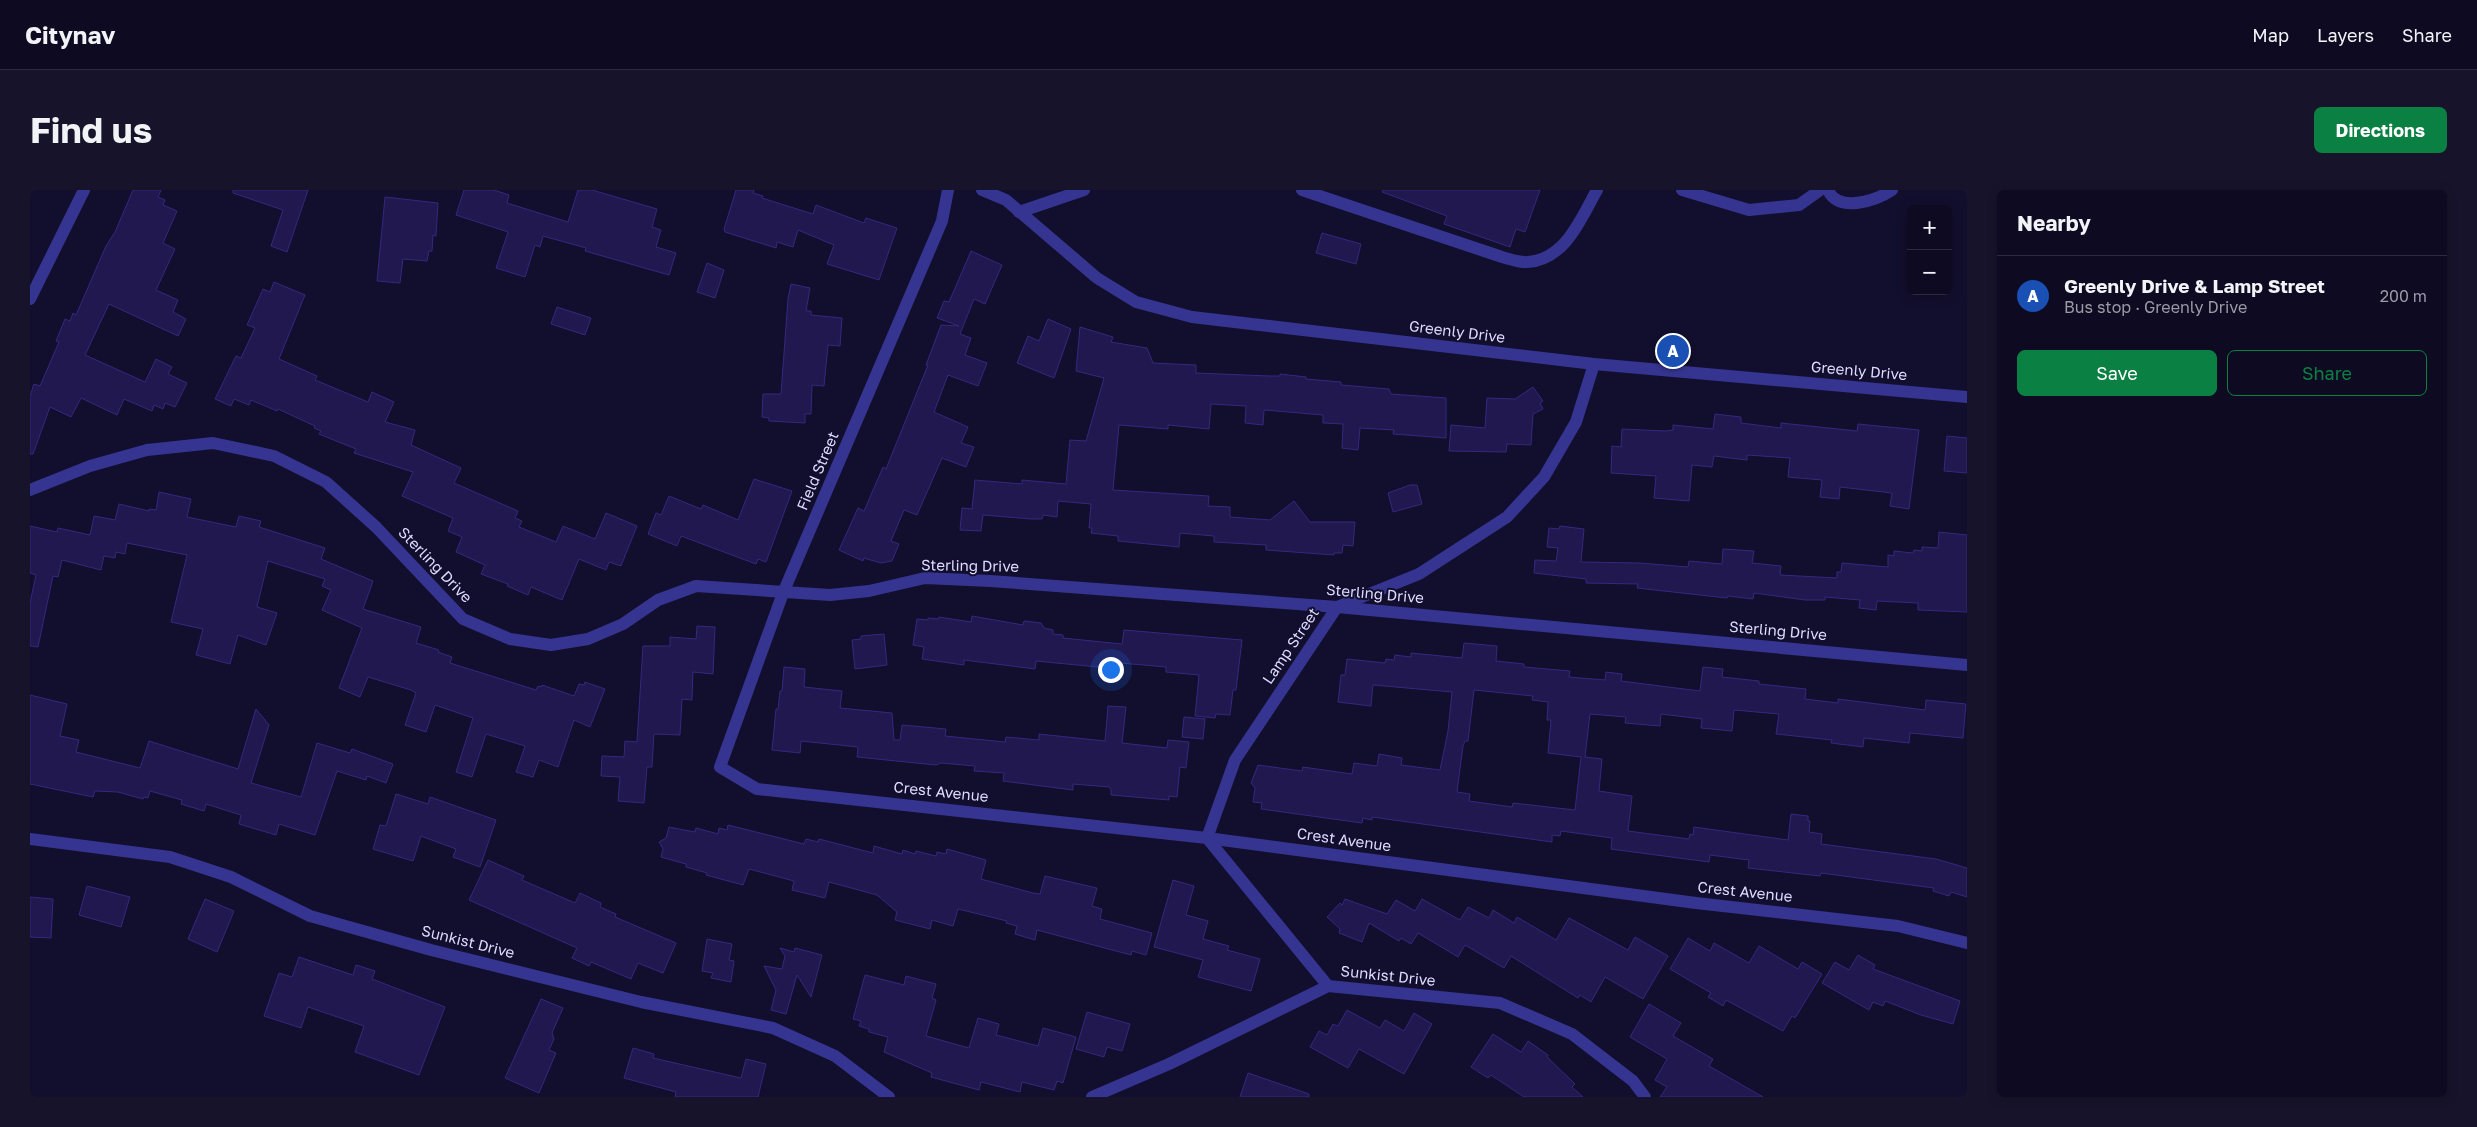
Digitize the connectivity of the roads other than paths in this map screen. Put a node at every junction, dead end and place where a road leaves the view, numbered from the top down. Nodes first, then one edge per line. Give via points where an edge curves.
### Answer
1 (84, 190) edge
2 (948, 190) edge
3 (982, 190) edge
4 (1084, 190) edge
5 (1302, 190) edge
6 (1597, 190) edge
7 (1682, 190) edge
8 (1820, 190) edge
9 (1828, 190) edge
10 (1892, 190) edge
11 (1019, 212) junction
12 (30, 299) edge
13 (1594, 364) junction
14 (1967, 397) edge
15 (30, 490) edge
16 (783, 593) junction
17 (1336, 607) junction
18 (1967, 665) edge
19 (720, 767) joint
20 (1207, 838) junction
21 (30, 839) edge
22 (1967, 943) edge
23 (1328, 986) junction
24 (889, 1097) edge
25 (1092, 1097) edge
26 (1645, 1097) edge

1 - 12 street
2 - 16 street, Field Street via 942,221
3 - 11 street, Greenly Drive via 1006,200
4 - 11 street
5 - 6 street via 1502,257 1526,262 1543,260 1566,243
7 - 8 street via 1749,210 1800,204
9 - 10 street via 1840,202 1866,202
11 - 13 street, Greenly Drive via 1097,278 1145,305 1192,317
13 - 14 street, Greenly Drive
13 - 17 street, Lamp Street via 1576,422 1544,477 1507,517 1419,574
15 - 16 street, Sterling Drive via 90,466 147,450 213,443 274,456 326,482 376,527 463,619 510,639 551,645 588,639 623,624 658,600 696,586
16 - 17 street, Sterling Drive via 869,591 925,578
16 - 19 street, Field Street
17 - 18 street, Sterling Drive
17 - 20 street, Lamp Street via 1235,760
19 - 20 street, Crest Avenue via 757,789
20 - 22 street, Crest Avenue via 1696,903 1898,926
20 - 23 street
21 - 24 street, Sunkist Drive via 170,857 231,877 310,916 641,1002 773,1028 835,1056
23 - 25 street, Sunkist Drive via 1169,1064
23 - 26 street, Sunkist Drive via 1500,1003 1572,1034 1633,1082

